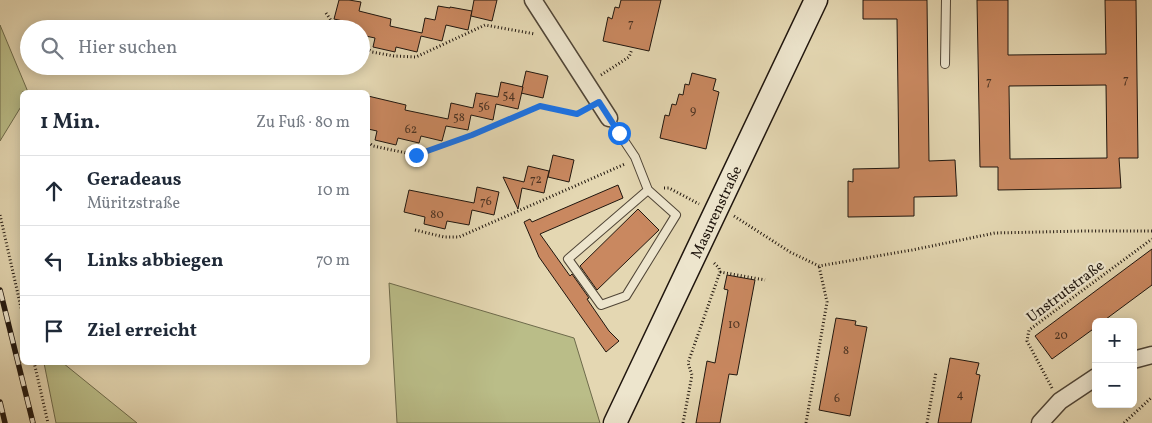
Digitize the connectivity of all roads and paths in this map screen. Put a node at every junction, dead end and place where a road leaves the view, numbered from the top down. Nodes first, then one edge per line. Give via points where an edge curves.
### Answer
1 (533, 0) edge
2 (816, 0) edge
3 (946, 0) edge
4 (326, 13) dead end
5 (331, 20) edge
6 (550, 28) junction
7 (632, 49) dead end
8 (370, 51) edge
9 (945, 64) dead end
10 (587, 83) junction
11 (599, 102) junction
12 (609, 118) joint
13 (370, 144) edge
14 (626, 159) dead end
15 (648, 190) junction
16 (717, 209) junction
17 (0, 215) edge
18 (415, 230) dead end
19 (1152, 231) edge
20 (1152, 239) edge
21 (709, 258) dead end
22 (819, 266) junction
23 (720, 272) junction
24 (765, 280) dead end
25 (20, 303) edge
26 (1152, 355) edge
27 (1137, 359) edge
28 (35, 365) edge
29 (936, 372) dead end
30 (1092, 380) edge
31 (1152, 397) edge
32 (1060, 401) junction
33 (48, 423) edge
34 (615, 423) edge
35 (683, 423) edge
36 (806, 423) edge
37 (927, 423) edge
38 (1040, 423) edge
39 (1124, 423) edge

1 - 6 street
2 - 16 main road, Masurenstraße
3 - 9 lane
4 - 5 path
6 - 8 path via 539,35 485,25 416,57
6 - 10 street
7 - 10 path via 630,57
10 - 11 street
11 - 12 street
11 - 13 path via 577,114 540,106 416,155
12 - 15 lane via 635,157
14 - 18 path via 625,164 459,237
15 - 15 lane via 676,216 626,296 601,306 568,259
15 - 16 path via 669,188
16 - 22 path
16 - 34 main road, Masurenstraße
17 - 25 path
19 - 22 path via 995,233
20 - 32 path, Unstrutstraße via 1030,330 1027,341
21 - 23 path
22 - 36 path via 828,302
23 - 24 path
23 - 35 path via 688,363 692,375
26 - 27 street
28 - 33 path
29 - 37 path
30 - 32 street
31 - 39 path
32 - 38 street

